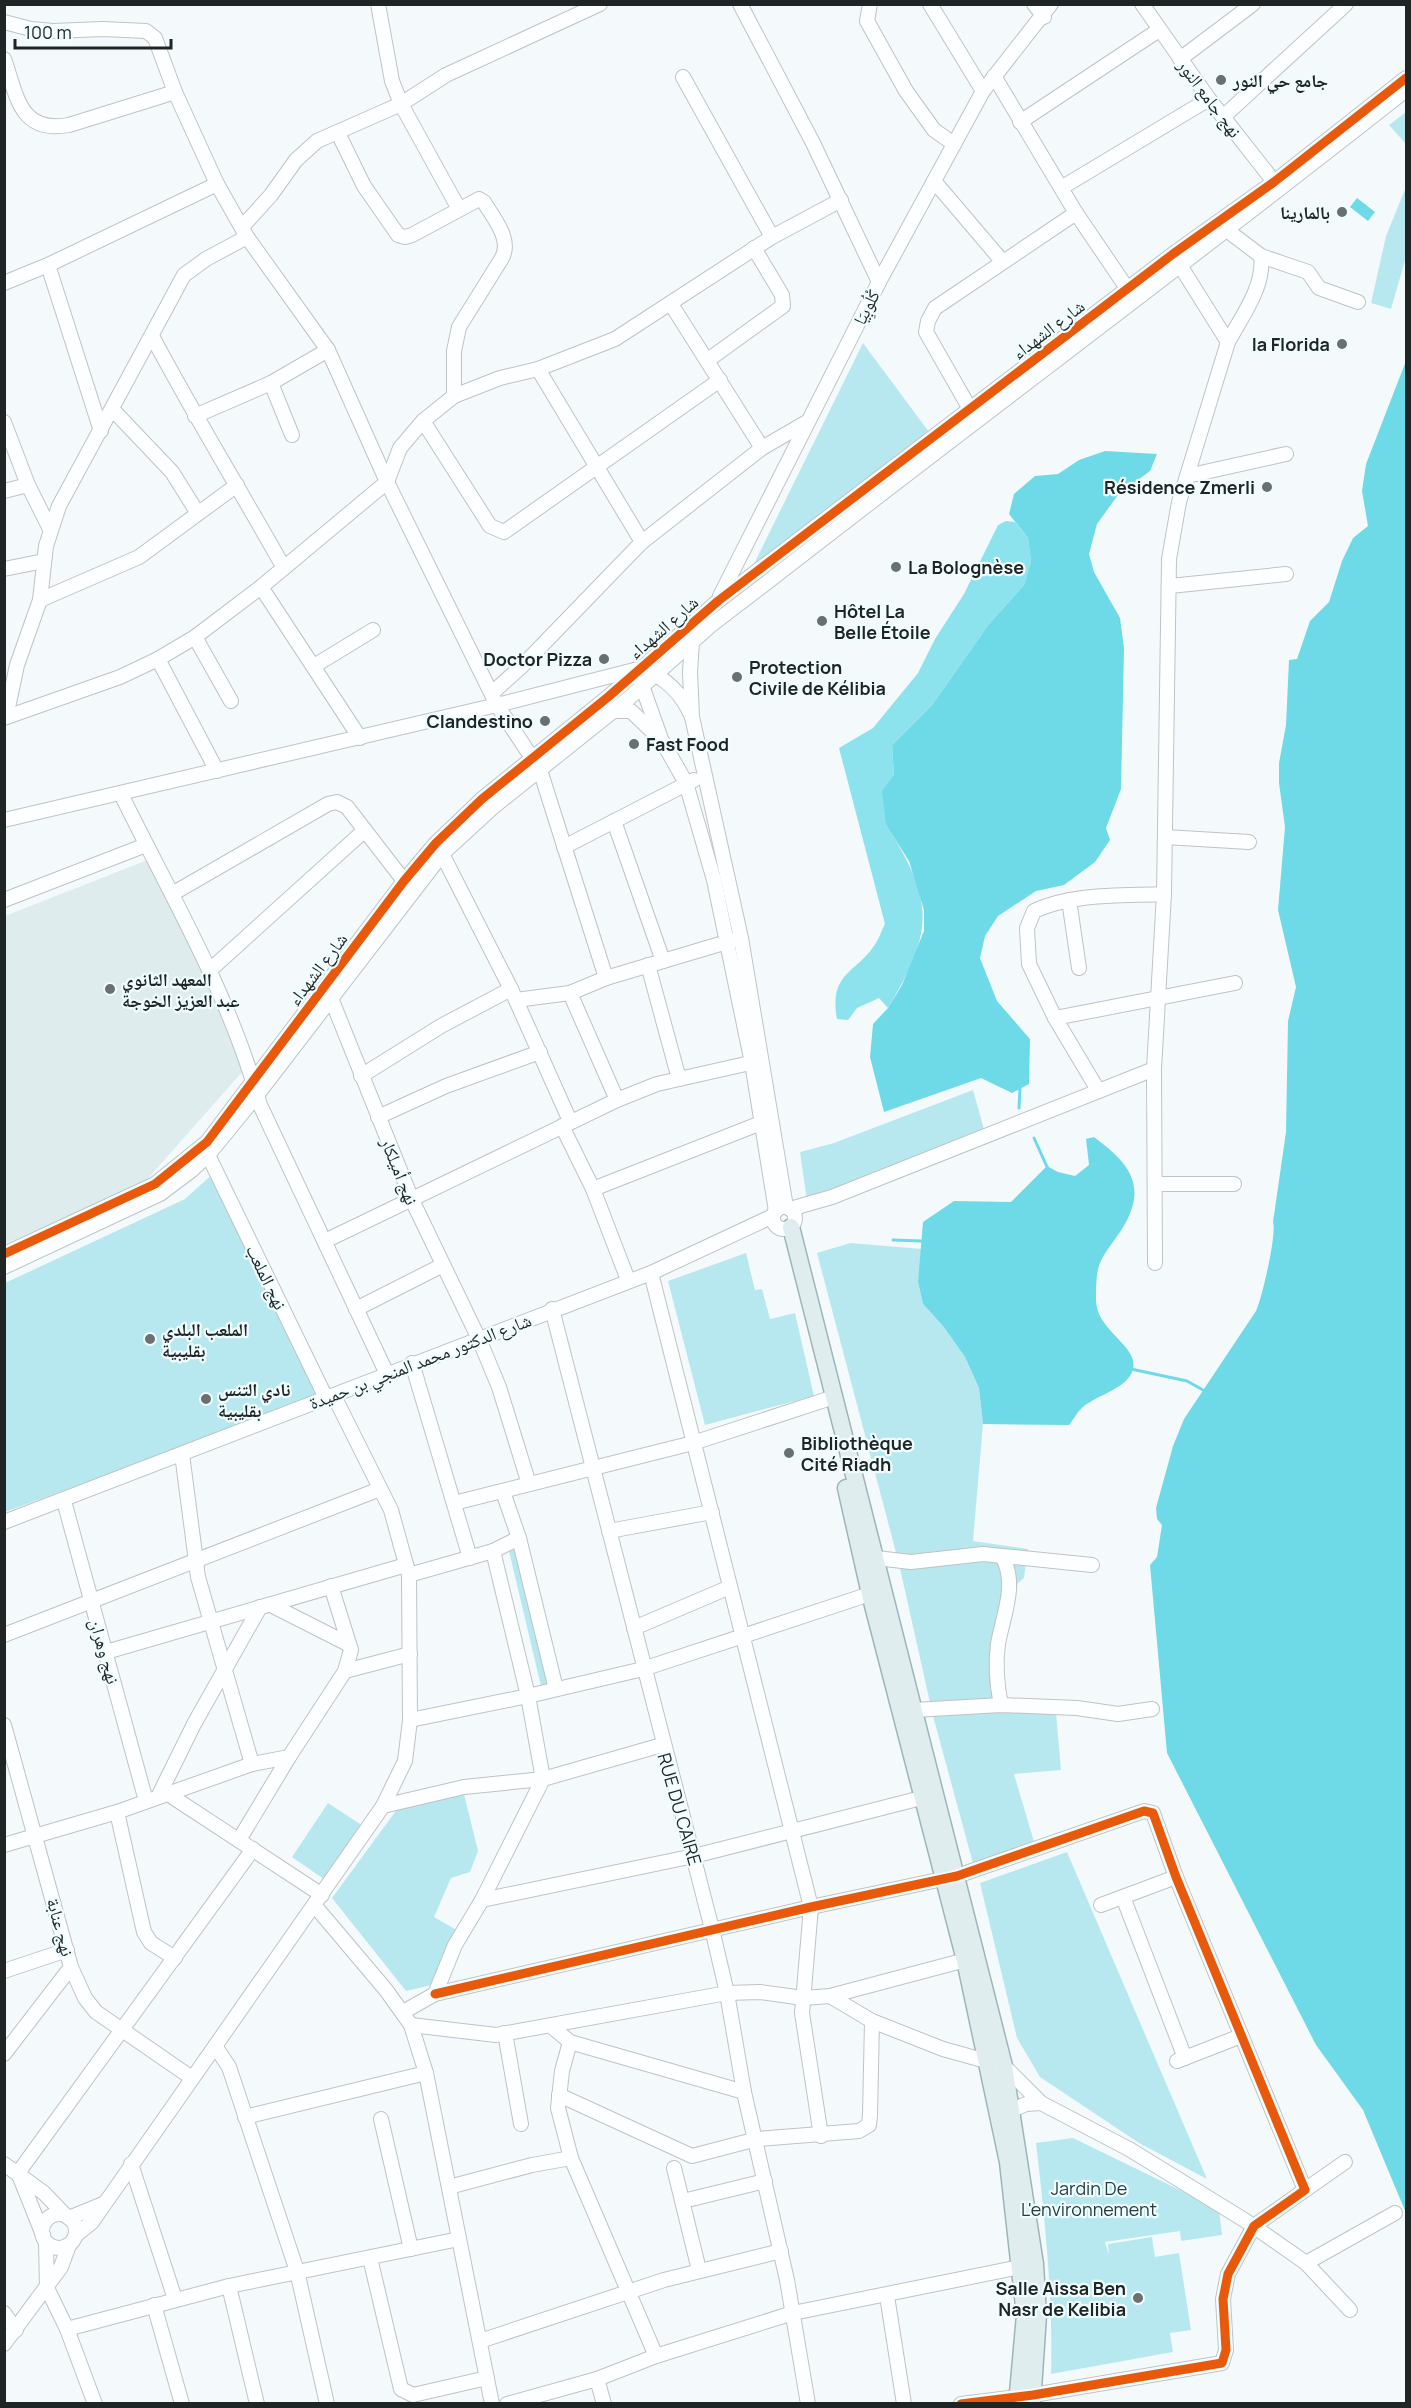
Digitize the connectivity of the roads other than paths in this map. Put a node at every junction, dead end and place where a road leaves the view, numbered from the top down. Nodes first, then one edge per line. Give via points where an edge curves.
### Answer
1 (378, 4) edge
2 (600, 4) edge
3 (870, 4) edge
4 (930, 4) edge
5 (1034, 4) edge
6 (1142, 4) edge
7 (1252, 4) edge
8 (1346, 4) edge
9 (743, 6) edge
10 (1047, 10) edge
11 (4, 22) edge
12 (1159, 30) junction
13 (4, 59) edge
14 (1180, 59) junction
15 (994, 76) junction
16 (683, 77) dead end
17 (1407, 78) edge
18 (1407, 90) edge
19 (983, 91) junction
20 (175, 92) junction
21 (1209, 99) junction
22 (401, 104) junction
23 (1223, 117) junction
24 (1020, 122) junction
25 (338, 133) junction
26 (954, 144) junction
27 (934, 181) junction
28 (217, 184) junction
29 (1277, 186) junction
30 (1061, 188) junction
31 (841, 200) junction
32 (459, 209) junction
33 (1076, 213) junction
34 (1228, 231) junction
35 (244, 232) junction
36 (772, 237) junction
37 (754, 248) junction
38 (1261, 256) junction
39 (1176, 260) junction
40 (1002, 261) junction
41 (48, 265) junction
42 (4, 282) edge
43 (879, 282) junction
44 (1131, 294) junction
45 (1358, 302) dead end
46 (671, 304) junction
47 (152, 336) junction
48 (1228, 342) junction
49 (327, 350) junction
50 (708, 360) junction
51 (538, 369) junction
52 (720, 380) junction
53 (271, 383) junction
54 (454, 396) junction
55 (970, 409) junction
56 (113, 410) junction
57 (195, 416) junction
58 (423, 421) junction
59 (4, 422) edge
60 (807, 422) junction
61 (101, 431) junction
62 (292, 435) dead end
63 (762, 448) junction
64 (1286, 454) dead end
65 (597, 466) junction
66 (1187, 476) junction
67 (387, 482) junction
68 (28, 485) junction
69 (237, 485) junction
70 (4, 491) edge
71 (198, 512) junction
72 (50, 529) junction
73 (642, 542) junction
74 (44, 561) junction
75 (284, 567) junction
76 (4, 569) edge
77 (1286, 574) dead end
78 (1170, 586) junction
79 (261, 587) junction
80 (40, 600) junction
81 (718, 601) junction
82 (710, 626) junction
83 (373, 630) dead end
84 (195, 637) junction
85 (692, 642) junction
86 (158, 659) junction
87 (314, 666) junction
88 (639, 670) junction
89 (657, 674) junction
90 (642, 687) junction
91 (494, 699) junction
92 (231, 701) dead end
93 (614, 711) junction
94 (5, 717) edge
95 (692, 717) junction
96 (360, 738) junction
97 (661, 739) junction
98 (536, 764) junction
99 (217, 771) junction
100 (704, 777) junction
101 (686, 783) junction
102 (121, 794) junction
103 (4, 820) edge
104 (614, 821) junction
105 (365, 830) junction
106 (1165, 837) junction
107 (1249, 842) dead end
108 (146, 845) junction
109 (564, 847) junction
110 (439, 848) junction
111 (408, 886) junction
112 (172, 894) junction
113 (1164, 894) junction
114 (4, 900) edge
115 (1069, 900) junction
116 (735, 939) junction
117 (663, 961) junction
118 (648, 965) junction
119 (1079, 968) dead end
120 (210, 970) junction
121 (606, 978) junction
122 (1235, 983) dead end
123 (570, 993) junction
124 (513, 994) junction
125 (1159, 997) junction
126 (331, 998) junction
127 (1055, 1018) junction
128 (540, 1052) junction
129 (757, 1062) junction
130 (1154, 1069) junction
131 (360, 1076) junction
132 (679, 1078) junction
133 (254, 1080) junction
134 (1098, 1090) junction
135 (257, 1095) junction
136 (617, 1100) junction
137 (378, 1117) junction
138 (761, 1123) junction
139 (566, 1124) junction
140 (208, 1155) junction
141 (170, 1181) junction
142 (1155, 1184) junction
143 (1234, 1184) dead end
144 (593, 1189) junction
145 (412, 1200) junction
146 (784, 1218) junction
147 (325, 1241) junction
148 (4, 1254) edge
149 (1155, 1263) dead end
150 (443, 1265) junction
151 (4, 1267) edge
152 (651, 1273) junction
153 (628, 1280) junction
154 (356, 1309) junction
155 (552, 1309) junction
156 (479, 1339) junction
157 (412, 1364) junction
158 (387, 1374) junction
159 (330, 1397) junction
160 (829, 1398) junction
161 (693, 1443) junction
162 (182, 1454) junction
163 (594, 1468) junction
164 (529, 1484) junction
165 (380, 1489) junction
166 (503, 1492) junction
167 (64, 1501) junction
168 (454, 1503) junction
169 (712, 1512) junction
170 (4, 1522) edge
171 (609, 1531) junction
172 (519, 1538) junction
173 (493, 1551) junction
174 (1002, 1556) junction
175 (470, 1558) junction
176 (876, 1558) junction
177 (195, 1561) junction
178 (1092, 1565) dead end
179 (408, 1570) junction
180 (332, 1586) junction
181 (730, 1587) junction
182 (877, 1591) junction
183 (91, 1601) junction
184 (265, 1606) junction
185 (211, 1620) junction
186 (634, 1628) junction
187 (4, 1635) edge
188 (742, 1636) junction
189 (348, 1644) junction
190 (106, 1652) junction
191 (410, 1654) junction
192 (643, 1669) junction
193 (345, 1671) junction
194 (225, 1672) junction
195 (556, 1689) junction
196 (528, 1696) junction
197 (1001, 1706) junction
198 (1152, 1709) dead end
199 (914, 1710) junction
200 (410, 1720) junction
201 (4, 1725) edge
202 (662, 1745) junction
203 (289, 1757) junction
204 (252, 1764) junction
205 (543, 1779) junction
206 (929, 1796) junction
207 (158, 1797) junction
208 (383, 1806) junction
209 (117, 1812) junction
210 (793, 1832) junction
211 (36, 1837) junction
212 (239, 1840) junction
213 (4, 1845) edge
214 (253, 1849) junction
215 (694, 1856) junction
216 (950, 1877) junction
217 (1176, 1877) junction
218 (1123, 1897) junction
219 (319, 1900) junction
220 (482, 1900) junction
221 (1101, 1905) dead end
222 (811, 1907) junction
223 (712, 1929) junction
224 (67, 1950) junction
225 (176, 1958) junction
226 (971, 1958) junction
227 (71, 1967) junction
228 (4, 1971) edge
229 (727, 1993) junction
230 (435, 1994) junction
231 (830, 1996) junction
232 (803, 1998) junction
233 (403, 2012) junction
234 (872, 2020) junction
235 (411, 2025) junction
236 (551, 2026) junction
237 (122, 2030) junction
238 (505, 2033) junction
239 (1241, 2036) junction
240 (570, 2042) junction
241 (215, 2046) junction
242 (4, 2054) edge
243 (996, 2064) junction
244 (426, 2073) junction
245 (192, 2078) junction
246 (744, 2092) junction
247 (559, 2095) junction
248 (1041, 2103) junction
249 (1012, 2110) junction
250 (245, 2117) junction
251 (381, 2119) dead end
252 (521, 2124) dead end
253 (821, 2136) junction
254 (757, 2139) junction
255 (571, 2158) junction
256 (1345, 2162) dead end
257 (4, 2164) edge
258 (131, 2164) junction
259 (674, 2168) dead end
260 (18, 2173) junction
261 (765, 2181) junction
262 (449, 2187) junction
263 (1305, 2190) junction
264 (683, 2201) junction
265 (103, 2204) junction
266 (1395, 2213) dead end
267 (67, 2216) junction
268 (1254, 2226) junction
269 (44, 2239) junction
270 (459, 2239) junction
271 (72, 2240) junction
272 (411, 2249) junction
273 (781, 2251) junction
274 (370, 2258) junction
275 (1306, 2264) junction
276 (1028, 2265) junction
277 (699, 2270) junction
278 (297, 2271) junction
279 (229, 2286) junction
280 (47, 2288) junction
281 (629, 2292) junction
282 (887, 2296) junction
283 (175, 2299) junction
284 (154, 2305) junction
285 (1350, 2310) dead end
286 (5, 2313) edge
287 (793, 2313) junction
288 (67, 2329) junction
289 (16, 2330) junction
290 (480, 2342) junction
291 (4, 2344) edge
292 (656, 2356) junction
293 (487, 2378) junction
294 (597, 2379) junction
295 (1025, 2400) edge
296 (95, 2403) edge
297 (182, 2403) edge
298 (257, 2403) edge
299 (327, 2403) edge
300 (492, 2403) edge
301 (507, 2403) edge
302 (603, 2403) edge
303 (808, 2403) edge
304 (904, 2403) edge
305 (961, 2403) edge

1 - 22 street via 392,81
2 - 22 street via 446,75
3 - 26 street via 867,21 906,92 934,130
4 - 19 street
5 - 10 street
6 - 12 street, نهج جامع النور
7 - 14 street
8 - 23 street
9 - 31 street
10 - 15 street, كْلُوبِيَا
11 - 20 street via 53,31 146,31 155,38
12 - 14 street, نهج جامع النور
12 - 24 street
13 - 20 street via 22,112 31,120 51,126 69,125
14 - 21 street, نهج جامع النور
15 - 19 street, كْلُوبِيَا
15 - 24 street
16 - 36 street
17 - 29 street, شارع الشهداء
18 - 29 street, شارع الشهداء
19 - 26 street, كْلُوبِيَا
20 - 28 street
21 - 23 street, نهج جامع النور
21 - 30 street
22 - 25 street
22 - 32 street
23 - 29 street, نهج جامع النور
24 - 30 street
25 - 32 street via 364,186 398,235 412,235
25 - 35 street via 305,150
26 - 27 street, كْلُوبِيَا
27 - 40 street
27 - 43 street, كْلُوبِيَا
28 - 35 street
28 - 41 street
29 - 34 street, شارع الشهداء
29 - 39 street, شارع الشهداء
30 - 33 street
31 - 36 street
31 - 43 street
32 - 54 street via 482,200 507,246 459,327 454,351
33 - 40 street
33 - 44 street
34 - 38 street
34 - 39 street, شارع الشهداء
35 - 47 street via 184,275
35 - 49 street
36 - 37 street
37 - 46 street
37 - 50 street via 782,295 783,306
38 - 45 street via 1308,272 1319,288
38 - 48 street via 1263,269 1254,295
39 - 44 street, شارع الشهداء
39 - 48 street
40 - 55 street via 935,308 928,321 926,332
41 - 42 street
41 - 61 street
43 - 60 street, كْلُوبِيَا
44 - 55 street, شارع الشهداء
44 - 82 street, شارع الشهداء
46 - 50 street
46 - 51 street via 615,339
47 - 56 street
47 - 57 street
48 - 66 street
49 - 53 street
49 - 67 street
50 - 52 street
51 - 54 street via 500,378
51 - 65 street
52 - 63 street
52 - 65 street
53 - 57 street
53 - 62 street
54 - 58 street
55 - 81 street, شارع الشهداء
56 - 61 street
56 - 71 street via 172,472
57 - 69 street
58 - 65 street via 490,526 498,531 510,530
58 - 67 street via 400,448
59 - 68 street
60 - 63 street
60 - 81 street, كْلُوبِيَا
61 - 72 street
63 - 73 street
64 - 66 street
65 - 73 street
66 - 78 street via 1174,522
67 - 75 street
67 - 91 street
68 - 70 street
68 - 72 street
69 - 71 street
69 - 75 street
71 - 80 street via 139,557
72 - 74 street
73 - 91 street
74 - 76 street
74 - 80 street
75 - 79 street
77 - 78 street
78 - 106 street
79 - 84 street
79 - 87 street
80 - 94 street via 17,665
81 - 82 street, كْلُوبِيَا
81 - 88 street, شارع الشهداء
82 - 85 street, شارع الشهداء
83 - 87 street
84 - 86 street
84 - 92 street
85 - 89 street, شارع الشهداء
85 - 95 street
86 - 94 street via 88,689
86 - 99 street
87 - 96 street
88 - 89 street
88 - 90 street
88 - 91 street
88 - 98 street, شارع الشهداء
89 - 90 street, شارع الشهداء
89 - 95 street via 682,697
90 - 93 street, شارع الشهداء
90 - 97 street
91 - 96 street
91 - 98 street
93 - 97 street via 631,711
93 - 98 street, شارع الشهداء
95 - 100 street
96 - 99 street
97 - 101 street
98 - 109 street
98 - 110 street, شارع الشهداء
99 - 102 street
100 - 101 street
100 - 116 street
101 - 104 street
101 - 116 street
102 - 103 street
102 - 108 street
104 - 109 street
104 - 117 street
105 - 111 street
105 - 112 street via 342,803 328,804
105 - 120 street
106 - 107 street
106 - 113 street
108 - 112 street
108 - 114 street
109 - 121 street
110 - 111 street, شارع الشهداء
110 - 124 street
111 - 126 street, شارع الشهداء
111 - 133 street, شارع الشهداء
112 - 120 street
113 - 115 street
113 - 125 street
115 - 119 street
115 - 127 street via 1034,911 1027,928 1029,964
116 - 117 street
116 - 129 street
117 - 118 street
118 - 121 street
118 - 132 street
120 - 133 street
121 - 123 street
122 - 125 street
123 - 124 street
123 - 136 street
124 - 128 street
124 - 131 street via 441,1026
125 - 127 street
125 - 130 street
126 - 131 street, نهج أميلكار
126 - 135 street, شارع الشهداء
127 - 134 street
128 - 137 street via 446,1086
128 - 139 street
129 - 132 street
129 - 138 street
129 - 146 street
130 - 134 street
130 - 142 street
131 - 137 street, نهج أميلكار
132 - 136 street
133 - 135 street
133 - 141 street, شارع الشهداء via 207,1142
134 - 146 street
135 - 140 street, شارع الشهداء
135 - 147 street
136 - 139 street
137 - 145 street, نهج أميلكار
138 - 144 street
138 - 146 street
139 - 144 street
139 - 145 street
140 - 141 street, شارع الشهداء
140 - 159 street, نهج الملعب
141 - 148 street, شارع الشهداء
141 - 151 street, شارع الشهداء via 129,1209
142 - 143 street
142 - 149 street
144 - 153 street
145 - 147 street
145 - 150 street, نهج أميلكار
146 - 152 street, شارع الدكتور محمد المنجي بن حميدة via 733,1235
146 - 160 main road
147 - 154 street
150 - 154 street
150 - 156 street, نهج أميلكار
152 - 153 street, شارع الدكتور محمد المنجي بن حميدة
152 - 161 street
153 - 155 street, شارع الدكتور محمد المنجي بن حميدة
154 - 158 street
155 - 156 street, شارع الدكتور محمد المنجي بن حميدة
155 - 163 street, RUE DU CAIRE
156 - 157 street, شارع الدكتور محمد المنجي بن حميدة
156 - 164 street, نهج أميلكار via 499,1387
157 - 158 street, شارع الدكتور محمد المنجي بن حميدة
157 - 168 street
158 - 159 street, شارع الدكتور محمد المنجي بن حميدة
159 - 162 street, شارع الدكتور محمد المنجي بن حميدة
159 - 165 street, نهج الملعب
160 - 161 street
160 - 176 main road
160 - 182 main road
161 - 163 street
161 - 169 street
162 - 167 street, شارع الدكتور محمد المنجي بن حميدة
162 - 177 street
163 - 164 street
163 - 171 street, RUE DU CAIRE
164 - 166 street
165 - 177 street
165 - 179 street, نهج الملعب via 391,1510
166 - 168 street
166 - 172 street
167 - 170 street, شارع الدكتور محمد المنجي بن حميدة
167 - 183 street, نهج وهران
168 - 175 street
169 - 171 street
169 - 181 street
171 - 186 street, RUE DU CAIRE
172 - 173 street
172 - 195 street
173 - 175 street
173 - 196 street
174 - 176 street via 971,1554 910,1562
174 - 178 street
174 - 197 street via 1008,1567 1010,1587 996,1665
175 - 179 street
176 - 182 main road
177 - 183 street
177 - 185 street
179 - 180 street
179 - 191 street, نهج الملعب
180 - 184 street
180 - 189 street
181 - 186 street
181 - 188 street
182 - 188 street
182 - 199 main road
182 - 206 main road
183 - 187 street
183 - 190 street, نهج وهران
184 - 185 street
184 - 189 street
184 - 194 street
185 - 190 street
185 - 194 street
186 - 192 street, RUE DU CAIRE
188 - 192 street
188 - 210 street
189 - 193 street via 351,1656
190 - 207 street, نهج وهران
191 - 193 street
191 - 200 street, نهج الملعب
192 - 195 street
192 - 202 street, RUE DU CAIRE
193 - 203 street
194 - 204 street
194 - 207 street
195 - 196 street
196 - 200 street
196 - 205 street
197 - 198 street via 1077,1708 1118,1714
197 - 199 street
199 - 206 main road
200 - 208 street, نهج الملعب via 405,1761
201 - 211 street, نهج عنابة
202 - 205 street
202 - 215 street, RUE DU CAIRE
203 - 204 street
203 - 212 street
204 - 207 street
205 - 208 street via 464,1788
205 - 220 street
206 - 210 street
206 - 216 main road
207 - 209 street
207 - 212 street
208 - 219 street, نهج الملعب
209 - 211 street
209 - 225 street via 144,1932 151,1943
210 - 215 street
210 - 222 street
211 - 213 street
211 - 224 street, نهج عنابة
212 - 214 street
214 - 219 street
214 - 225 street
215 - 220 street
215 - 223 street, RUE DU CAIRE
216 - 217 street via 1149,1811 1156,1816
216 - 222 street
216 - 226 main road
217 - 218 street
217 - 239 street
218 - 221 street
218 - 239 street via 1181,2060
219 - 233 street
219 - 241 street, نهج الملعب
220 - 230 street via 455,1945
222 - 223 street
222 - 232 street
223 - 229 street, RUE DU CAIRE
223 - 230 street
224 - 227 street, نهج عنابة
224 - 228 street
225 - 237 street
226 - 231 street
226 - 243 main road
227 - 237 street, نهج عنابة via 90,2007
227 - 242 street
229 - 232 street via 770,1992
229 - 236 street
229 - 246 street, RUE DU CAIRE
230 - 233 street
231 - 232 street
231 - 234 street
232 - 253 street via 803,2026
233 - 235 street
234 - 243 street via 943,2049
234 - 253 street via 869,2125 859,2131
235 - 238 street
235 - 244 street
236 - 238 street
236 - 240 street
237 - 245 street, نهج عنابة
237 - 260 street
238 - 252 street
239 - 263 street
240 - 246 street
240 - 247 street
241 - 245 street, نهج الملعب
241 - 250 street via 229,2067
243 - 248 street
243 - 249 main road
243 - 276 main road via 1008,2162
244 - 250 street
244 - 262 street
245 - 258 street, نهج الملعب
246 - 254 street, RUE DU CAIRE
247 - 254 street via 692,2156
247 - 255 street via 558,2108
248 - 249 street
248 - 268 street via 1129,2149
249 - 276 main road
250 - 278 street
251 - 272 street
253 - 254 street
254 - 261 street, RUE DU CAIRE
255 - 262 street
255 - 281 street
256 - 263 street
257 - 260 street
258 - 265 street, نهج الملعب
258 - 283 street
259 - 264 street
260 - 267 street
260 - 269 street
261 - 264 street
261 - 273 street, RUE DU CAIRE
262 - 270 street
263 - 268 street
264 - 277 street
265 - 267 street
265 - 271 street, نهج الملعب via 92,2222
266 - 275 street
267 - 269 street via 57,2214 48,2219
267 - 271 street via 75,2226
268 - 275 street
268 - 295 street via 1224,2286 1226,2350 1222,2363
269 - 271 street via 57,2248
269 - 280 street
270 - 272 street
270 - 290 street
271 - 280 street
272 - 274 street
273 - 277 street
273 - 287 street, RUE DU CAIRE
274 - 278 street
274 - 293 street via 401,2389 413,2396
275 - 285 street
276 - 282 street
276 - 295 main road
277 - 281 street
278 - 279 street
278 - 299 street
279 - 283 street
279 - 298 street
280 - 288 street
280 - 289 street
281 - 290 street
281 - 292 street
282 - 287 street
282 - 304 street
283 - 284 street
284 - 288 street
284 - 297 street
286 - 289 street
287 - 292 street
287 - 303 street, RUE DU CAIRE
288 - 296 street
289 - 291 street
290 - 293 street
292 - 294 street
293 - 300 street
294 - 301 street
294 - 302 street
295 - 305 street

